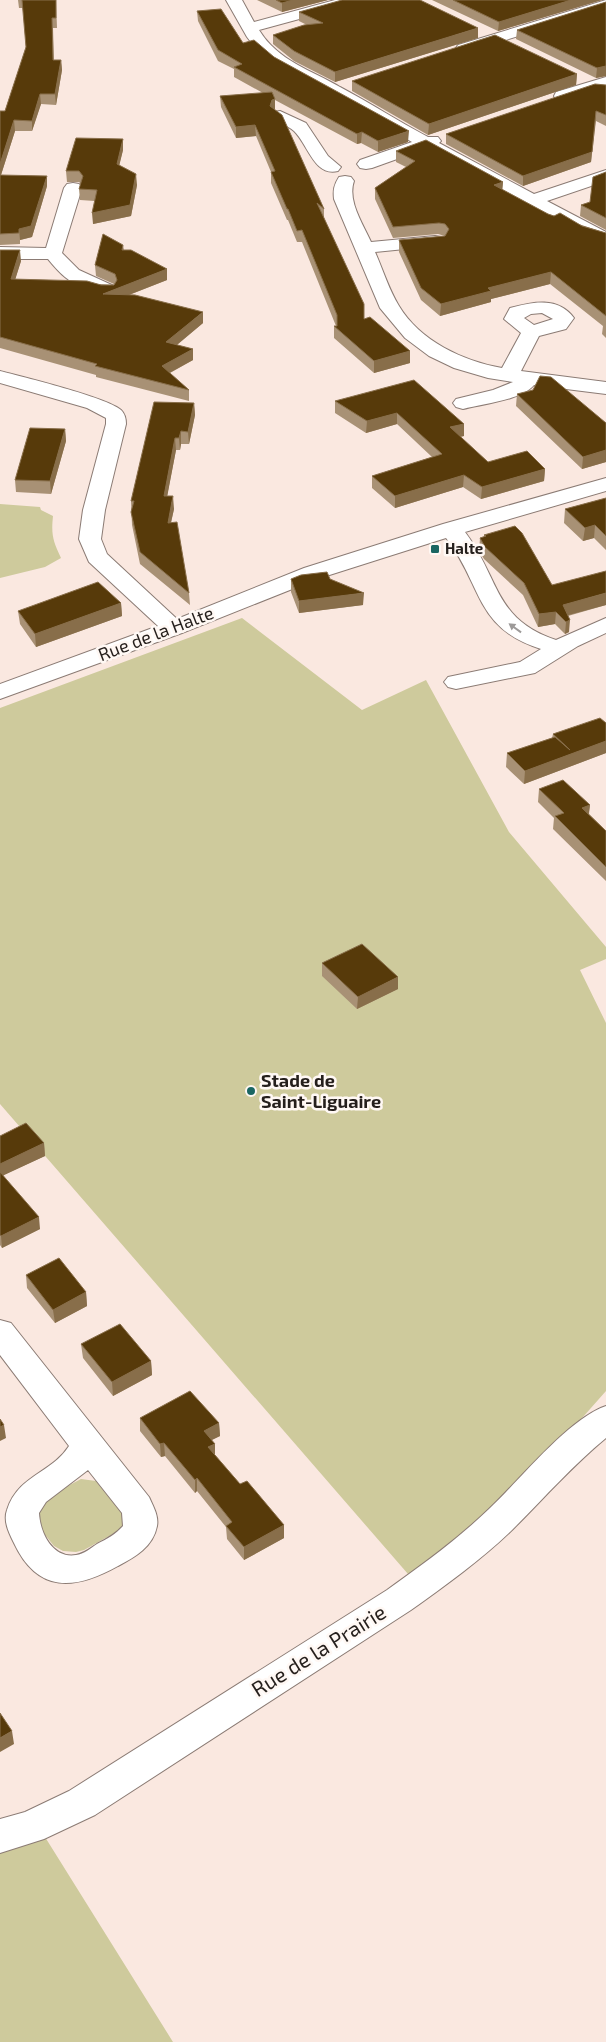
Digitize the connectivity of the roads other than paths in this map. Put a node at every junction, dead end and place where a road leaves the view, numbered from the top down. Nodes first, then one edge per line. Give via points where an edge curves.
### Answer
1 (234, 0) edge
2 (353, 0) edge
3 (606, 4) edge
4 (250, 28) junction
5 (478, 30) edge
6 (496, 38) junction
7 (514, 47) edge
8 (450, 53) edge
9 (576, 77) dead end
10 (602, 86) edge
11 (547, 102) edge
12 (280, 116) edge
13 (451, 134) edge
14 (425, 143) junction
15 (354, 175) junction
16 (606, 175) edge
17 (73, 188) dead end
18 (534, 200) junction
19 (606, 238) edge
20 (438, 241) edge
21 (364, 248) junction
22 (0, 253) edge
23 (53, 254) junction
24 (107, 290) edge
25 (531, 332) dead end
26 (508, 376) junction
27 (0, 378) edge
28 (529, 378) junction
29 (606, 388) edge
30 (462, 403) dead end
31 (606, 484) edge
32 (451, 529) junction
33 (606, 625) edge
34 (174, 628) junction
35 (559, 648) junction
36 (456, 682) dead end
37 (0, 692) edge
38 (0, 1332) edge
39 (606, 1419) edge
40 (86, 1444) dead end
41 (0, 1836) edge

1 - 4 street
2 - 4 street
3 - 6 street
4 - 14 street via 266,51 281,63 342,87 377,116
5 - 6 street
6 - 7 street
6 - 8 street
9 - 10 street
10 - 11 street
12 - 15 street via 299,126 322,161
13 - 14 street
14 - 15 street
14 - 18 street
15 - 21 street via 342,189 343,199
16 - 18 street
17 - 23 street
18 - 19 street
20 - 21 street
21 - 26 street via 390,308 401,322 443,357 474,369
22 - 23 street
23 - 24 street via 72,274
25 - 26 street
26 - 28 street
27 - 34 street via 94,404 114,414 116,424 90,539 97,558
28 - 29 street
28 - 30 street via 528,383 519,388
31 - 32 street, Rue de la Halte
32 - 34 street, Rue de la Halte via 312,573
35 -> 32 street via 517,632 505,621 495,608 468,552
33 - 35 street
34 - 37 street, Rue de la Halte
35 - 36 street via 527,668
38 - 40 street
39 - 41 street, Rue de la Prairie via 567,1451 500,1520 449,1564 399,1600 82,1803 31,1827

